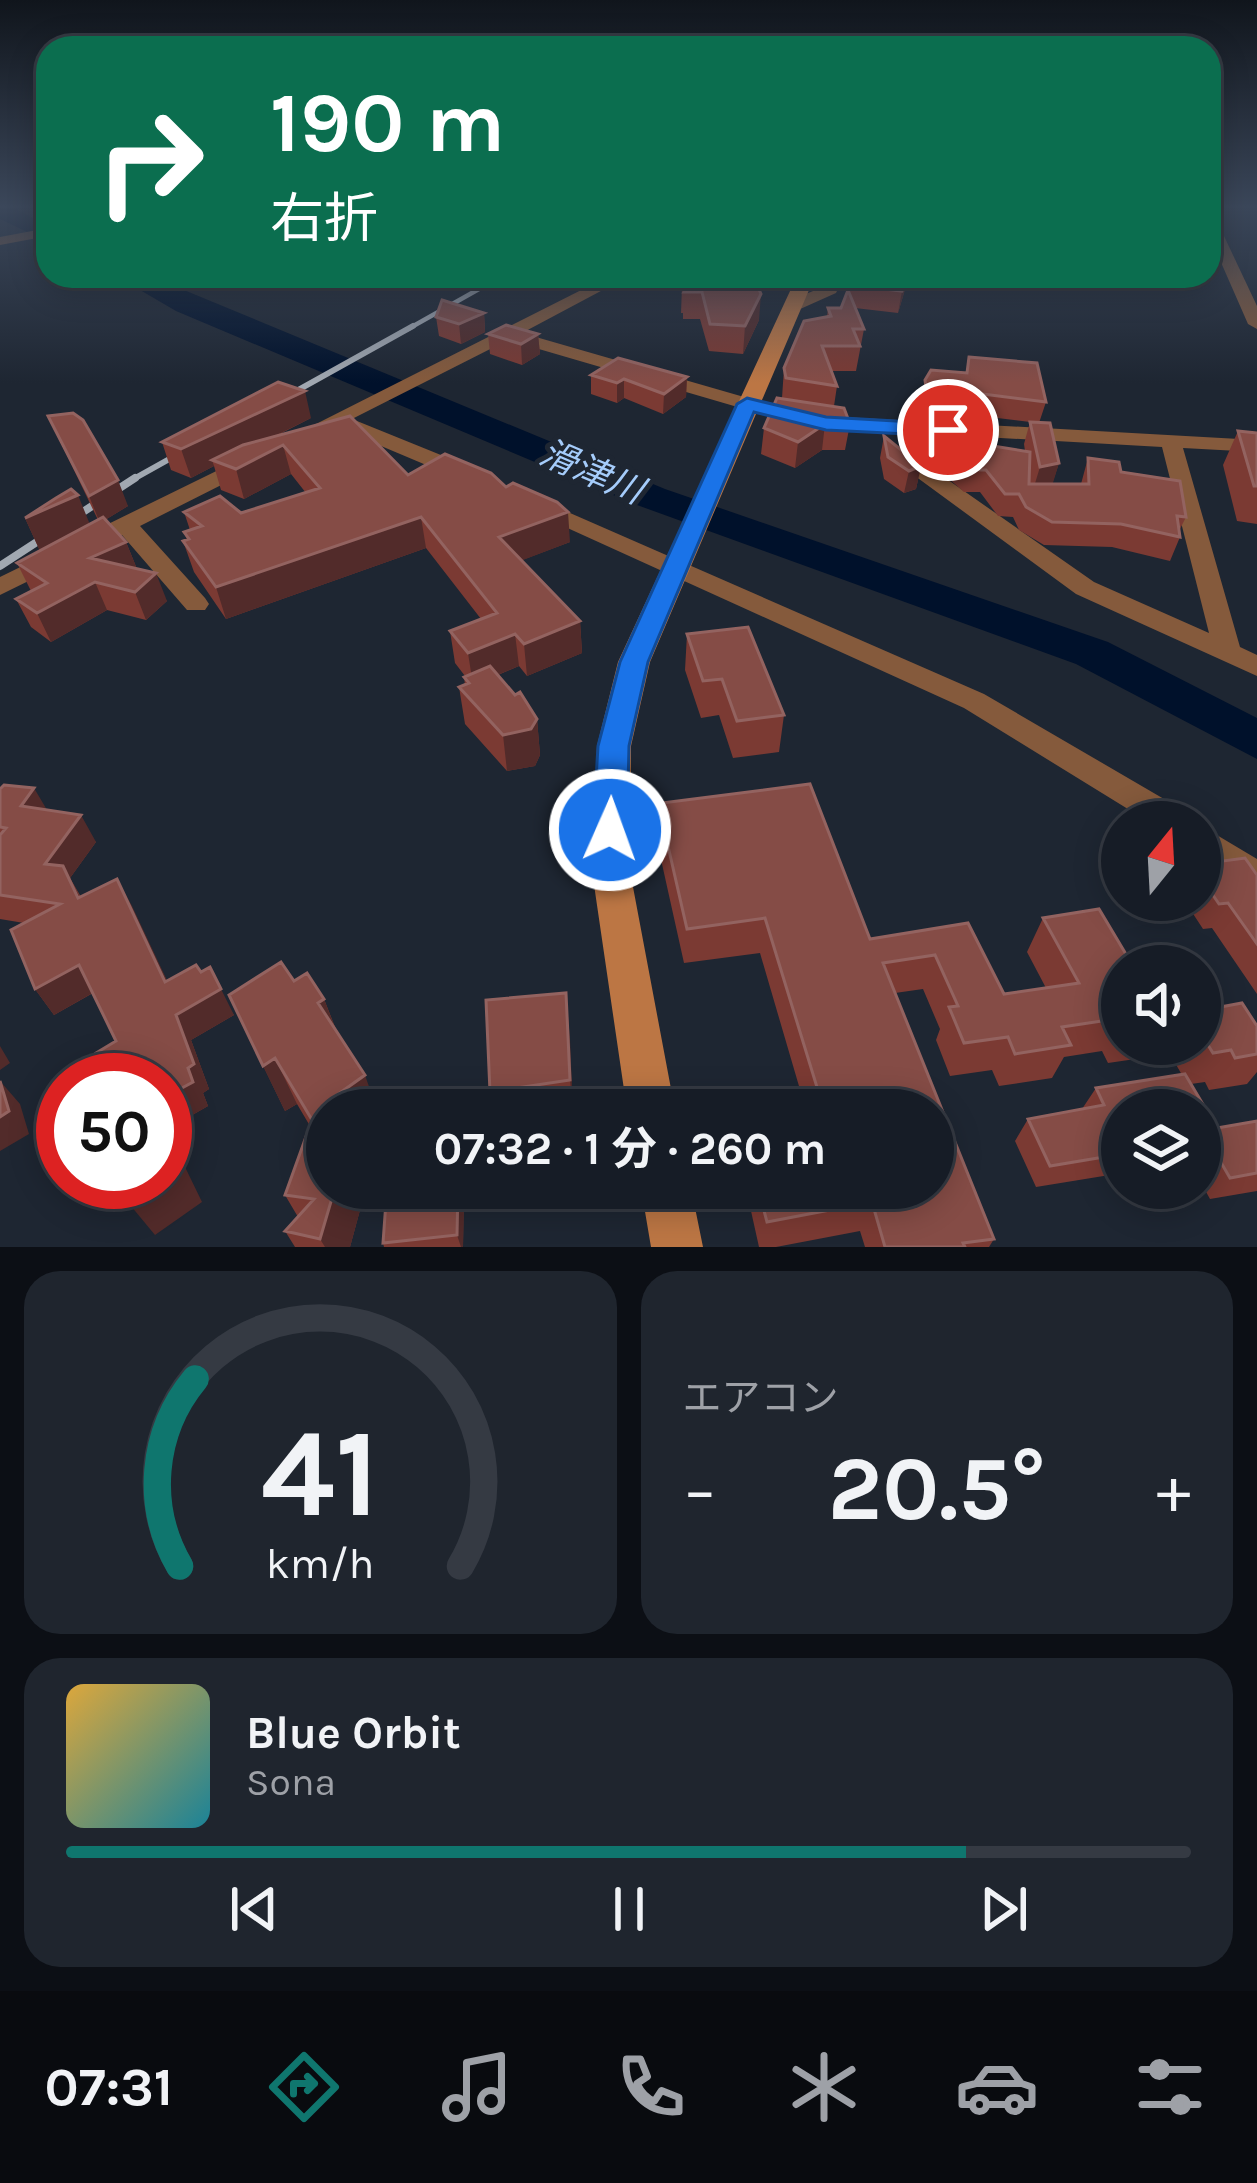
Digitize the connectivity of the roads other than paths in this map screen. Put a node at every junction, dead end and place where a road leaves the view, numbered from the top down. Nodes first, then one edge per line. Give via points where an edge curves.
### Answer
1 (1230, 266) edge
2 (597, 288) edge
3 (800, 288) edge
4 (831, 288) edge
5 (792, 306) junction
6 (1257, 324) edge
7 (505, 334) junction
8 (747, 404) junction
9 (341, 417) junction
10 (874, 427) junction
11 (1172, 442) junction
12 (1257, 446) edge
13 (125, 524) junction
14 (676, 565) junction
15 (0, 587) edge
16 (196, 604) dead end
17 (1228, 653) junction
18 (1257, 666) edge
19 (1141, 801) edge
20 (1221, 853) edge
21 (1257, 878) edge
22 (647, 1089) edge
23 (669, 1209) edge
24 (676, 1247) edge

1 - 6 street
2 - 7 street
3 - 5 main road
4 - 5 street
5 - 8 main road
7 - 8 street
7 - 9 street
8 - 10 street via 806,421
8 - 14 main road
9 - 13 street
9 - 14 street
10 - 11 street
10 - 17 street via 917,474 1084,588
11 - 12 street
11 - 17 street
13 - 15 street
13 - 16 street
14 - 19 street via 974,700
14 - 22 main road via 634,662 610,788 617,920
17 - 18 street
20 - 21 street
23 - 24 main road

